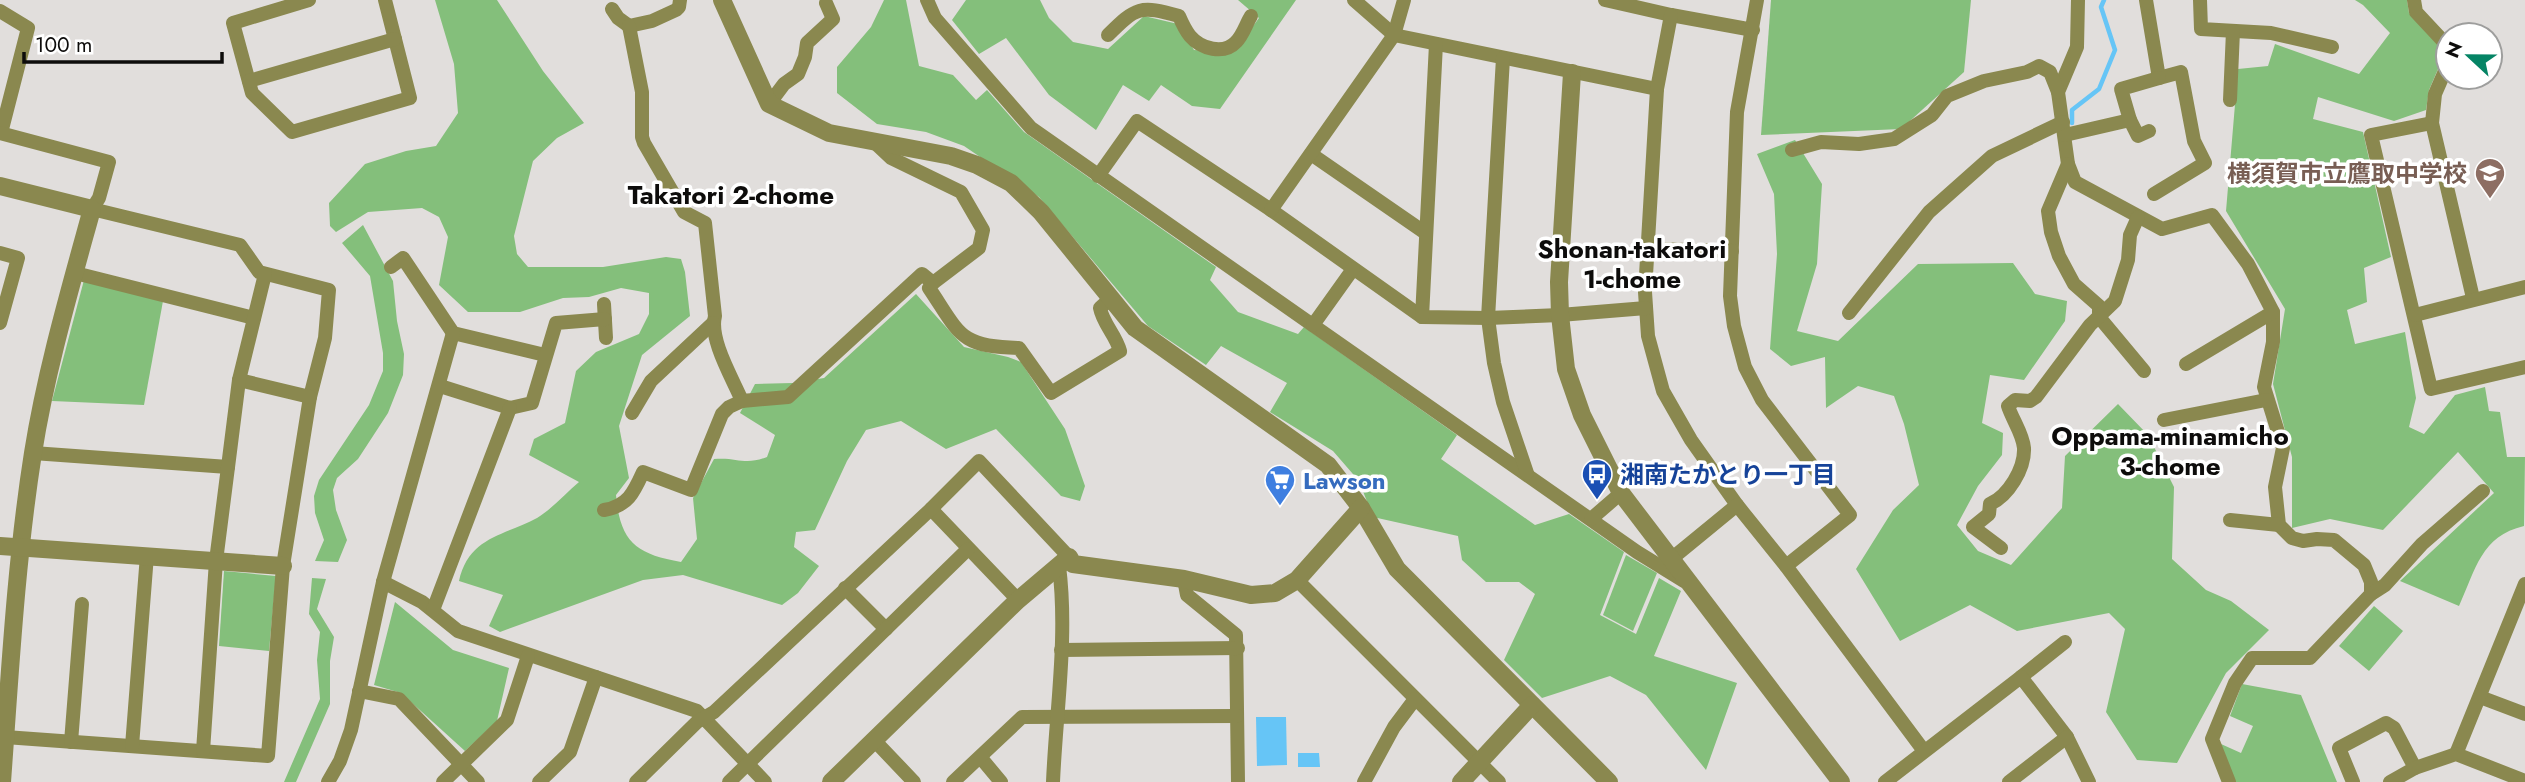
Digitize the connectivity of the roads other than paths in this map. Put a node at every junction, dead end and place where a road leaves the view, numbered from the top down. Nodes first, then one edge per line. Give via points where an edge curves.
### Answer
1 (309, 0) edge
2 (385, 0) edge
3 (680, 0) edge
4 (721, 0) edge
5 (927, 0) edge
6 (1354, 0) edge
7 (1404, 0) edge
8 (1605, 0) edge
9 (1757, 0) edge
10 (2077, 0) edge
11 (2146, 0) edge
12 (2200, 0) edge
13 (2414, 0) edge
14 (826, 3) dead end
15 (1633, 3) edge
16 (612, 9) dead end
17 (0, 10) edge
18 (1671, 15) junction
19 (1251, 16) dead end
20 (629, 26) junction
21 (1753, 30) junction
22 (2233, 31) junction
23 (1108, 35) dead end
24 (1394, 35) junction
25 (395, 39) junction
26 (1436, 44) junction
27 (2332, 47) dead end
28 (1503, 58) junction
29 (1572, 73) junction
30 (2159, 78) junction
31 (249, 81) junction
32 (1657, 89) junction
33 (2058, 92) junction
34 (2230, 100) dead end
35 (769, 104) junction
36 (2130, 120) junction
37 (2432, 123) junction
38 (2064, 129) junction
39 (2149, 131) dead end
40 (1, 133) edge
41 (874, 142) junction
42 (1792, 150) dead end
43 (1311, 154) junction
44 (2068, 164) junction
45 (1098, 176) junction
46 (0, 186) edge
47 (2154, 194) dead end
48 (92, 209) junction
49 (1270, 210) junction
50 (2138, 217) junction
51 (1424, 232) junction
52 (1647, 249) junction
53 (1732, 251) junction
54 (0, 253) edge
55 (391, 267) dead end
56 (1353, 269) junction
57 (75, 273) junction
58 (265, 274) junction
59 (933, 283) junction
60 (2525, 287) edge
61 (1111, 298) junction
62 (2473, 298) junction
63 (1646, 308) junction
64 (2273, 312) junction
65 (1849, 313) dead end
66 (1560, 315) junction
67 (2415, 315) junction
68 (1422, 317) junction
69 (2099, 317) junction
70 (254, 318) junction
71 (1488, 318) junction
72 (0, 323) edge
73 (713, 323) junction
74 (1313, 325) junction
75 (453, 333) junction
76 (606, 338) dead end
77 (545, 355) junction
78 (2186, 364) dead end
79 (2525, 368) edge
80 (2144, 371) dead end
81 (239, 380) junction
82 (440, 386) junction
83 (310, 397) junction
84 (2266, 400) junction
85 (742, 401) junction
86 (510, 408) junction
87 (632, 413) dead end
88 (2164, 420) dead end
89 (33, 453) junction
90 (228, 467) junction
91 (1528, 475) junction
92 (2483, 491) dead end
93 (1621, 493) junction
94 (1737, 505) junction
95 (1361, 508) junction
96 (931, 509) junction
97 (604, 510) dead end
98 (1591, 519) junction
99 (2230, 520) dead end
100 (2279, 525) junction
101 (0, 546) edge
102 (20, 547) junction
103 (2001, 548) dead end
104 (968, 549) junction
105 (147, 555) junction
106 (1670, 560) junction
107 (216, 561) junction
108 (1064, 562) junction
109 (283, 566) junction
110 (1786, 566) junction
111 (1184, 579) junction
112 (1297, 580) junction
113 (383, 582) junction
114 (1687, 583) junction
115 (2525, 584) edge
116 (845, 588) junction
117 (2371, 594) junction
118 (1018, 600) junction
119 (82, 604) dead end
120 (433, 610) junction
121 (886, 629) junction
122 (7, 642) edge
123 (2065, 642) dead end
124 (1238, 648) junction
125 (1061, 650) junction
126 (528, 656) junction
127 (596, 677) junction
128 (2021, 677) junction
129 (359, 691) junction
130 (2480, 697) junction
131 (1415, 699) junction
132 (1532, 705) junction
133 (2525, 714) edge
134 (1237, 716) junction
135 (1056, 718) junction
136 (704, 719) junction
137 (5, 737) junction
138 (2067, 737) junction
139 (874, 740) junction
140 (71, 742) junction
141 (132, 746) junction
142 (203, 751) junction
143 (1924, 751) junction
144 (2456, 754) junction
145 (981, 758) junction
146 (1479, 761) junction
147 (748, 764) junction
148 (461, 765) junction
149 (2415, 768) junction
150 (2525, 781) edge
151 (2, 782) edge
152 (328, 782) edge
153 (443, 782) edge
154 (478, 782) edge
155 (539, 782) edge
156 (636, 782) edge
157 (729, 782) edge
158 (765, 782) edge
159 (831, 782) edge
160 (914, 782) edge
161 (953, 782) edge
162 (1001, 782) edge
163 (1053, 782) edge
164 (1238, 782) edge
165 (1364, 782) edge
166 (1461, 782) edge
167 (1499, 782) edge
168 (1609, 782) edge
169 (1841, 782) edge
170 (1885, 782) edge
171 (2008, 782) edge
172 (2090, 782) edge
173 (2229, 782) edge
174 (2353, 782) edge
175 (2390, 782) edge

1 - 31 street via 233,23
2 - 25 street
3 - 20 street via 676,10
4 - 35 street
5 - 45 street via 935,18 1031,128
6 - 24 street
7 - 24 street
8 - 15 street
9 - 21 street
10 - 33 street via 2077,47
11 - 30 street
12 - 22 street via 2201,29
13 - 37 street via 2416,12 2444,42 2445,71 2435,94
14 - 35 street via 832,19 807,43 798,74 784,83
15 - 18 street
16 - 20 street
17 - 40 street via 28,28
18 - 21 street
18 - 32 street
19 - 23 street via 1227,49 1200,44 1178,16 1158,11 1129,15
20 - 73 street via 642,92 642,137 684,212 705,223
21 - 53 street via 1737,112
22 - 27 street via 2271,33
22 - 34 street
24 - 26 street
24 - 43 street
25 - 31 street
25 - 31 street via 410,99 292,132 252,93
26 - 28 street
26 - 51 street
28 - 29 street
28 - 71 street
29 - 32 street
29 - 66 street
30 - 36 street via 2121,89
30 - 47 street via 2181,72 2194,141 2205,163
32 - 52 street
33 - 38 street
33 - 42 street via 2050,72 2039,66 1947,96 1932,116 1894,139 1859,144 1821,142
35 - 41 street via 829,133
36 - 38 street
36 - 39 street via 2138,136
37 - 62 street
37 - 67 street via 2371,135
38 - 44 street
38 - 65 street via 1992,156 1930,212
40 - 48 street via 109,162
41 - 59 street via 891,158 961,192 984,230 979,248
41 - 61 street via 951,156 1012,183
43 - 49 street
43 - 51 street
44 - 50 street via 2075,182
44 - 69 street via 2048,211 2050,232 2074,284 2099,306
45 - 49 street via 1138,121
45 - 74 street
46 - 48 street
48 - 57 street
48 - 58 street via 240,245
49 - 56 street
50 - 64 street via 2162,229 2212,215 2249,264
50 - 69 street via 2115,301
51 - 68 street
52 - 53 street
52 - 63 street
53 - 110 street via 1730,296 1745,367 1762,400 1850,515
54 - 72 street via 18,258
55 - 75 street via 404,258
56 - 68 street
56 - 74 street
57 - 70 street
57 - 89 street
58 - 70 street
58 - 83 street via 329,290 325,338
59 - 61 street via 929,288 958,330 980,345 1019,348 1051,393 1120,351 1100,308
59 - 85 street via 922,274 788,397
60 - 62 street
61 - 95 street via 1135,328 1328,465
62 - 67 street
63 - 66 street
63 - 94 street via 1662,391
64 - 78 street
64 - 84 street
66 - 71 street
66 - 93 street via 1566,369 1582,415
67 - 79 street via 2431,389
68 - 71 street
69 - 80 street
69 - 103 street via 2036,397 2008,405 2024,449 2019,472 2000,499 1990,504 1989,514 1973,527
70 - 81 street
71 - 91 street via 1503,402
73 - 85 street
73 - 87 street via 651,381
74 - 91 street
75 - 77 street
75 - 82 street
76 - 77 street via 604,311 556,323
77 - 86 street via 532,403
81 - 83 street
81 - 90 street
82 - 86 street
82 - 113 street
83 - 109 street
84 - 88 street
84 - 100 street via 2283,449 2275,487
85 - 97 street via 722,414 691,491 643,472 633,495
86 - 120 street
89 - 90 street
89 - 102 street
90 - 107 street
91 - 98 street
92 - 117 street
93 - 98 street
93 - 106 street
94 - 106 street
94 - 110 street
95 - 112 street
95 - 132 street via 1397,569
96 - 104 street
96 - 108 street via 979,461
96 - 116 street
98 - 114 street
99 - 100 street
100 - 117 street via 2292,538 2303,541 2334,540 2364,565
101 - 102 street
102 - 105 street
102 - 122 street
104 - 118 street
104 - 121 street
105 - 107 street
105 - 141 street
106 - 114 street
107 - 109 street
107 - 142 street
108 - 111 street
108 - 118 street
108 - 125 street
109 - 142 street via 268,756
110 - 143 street
111 - 112 street via 1251,595 1275,593
111 - 124 street via 1187,595 1236,635
112 - 131 street
113 - 120 street
113 - 129 street
114 - 169 street
115 - 130 street
116 - 121 street
116 - 136 street
117 - 173 street via 2310,658 2252,658 2235,683 2213,739
118 - 139 street
119 - 140 street
120 - 126 street via 458,631
121 - 147 street
122 - 137 street
123 - 128 street
124 - 125 street
124 - 134 street
125 - 135 street
126 - 127 street
126 - 148 street via 507,720
127 - 136 street via 697,711
127 - 155 street via 570,752
128 - 138 street
128 - 143 street
129 - 148 street via 399,699
129 - 152 street via 345,747
130 - 133 street
130 - 144 street
131 - 146 street
131 - 165 street
132 - 146 street
132 - 168 street
134 - 135 street
134 - 164 street
135 - 145 street via 1021,718
135 - 163 street
136 - 147 street
136 - 156 street
137 - 140 street
137 - 151 street
138 - 171 street
138 - 172 street
139 - 159 street
139 - 160 street
140 - 141 street
141 - 142 street
143 - 170 street
144 - 149 street
144 - 150 street
145 - 161 street
145 - 162 street
146 - 166 street
146 - 167 street
147 - 157 street
147 - 158 street
148 - 153 street
148 - 154 street
149 - 174 street via 2395,728 2386,723 2339,748
149 - 175 street

